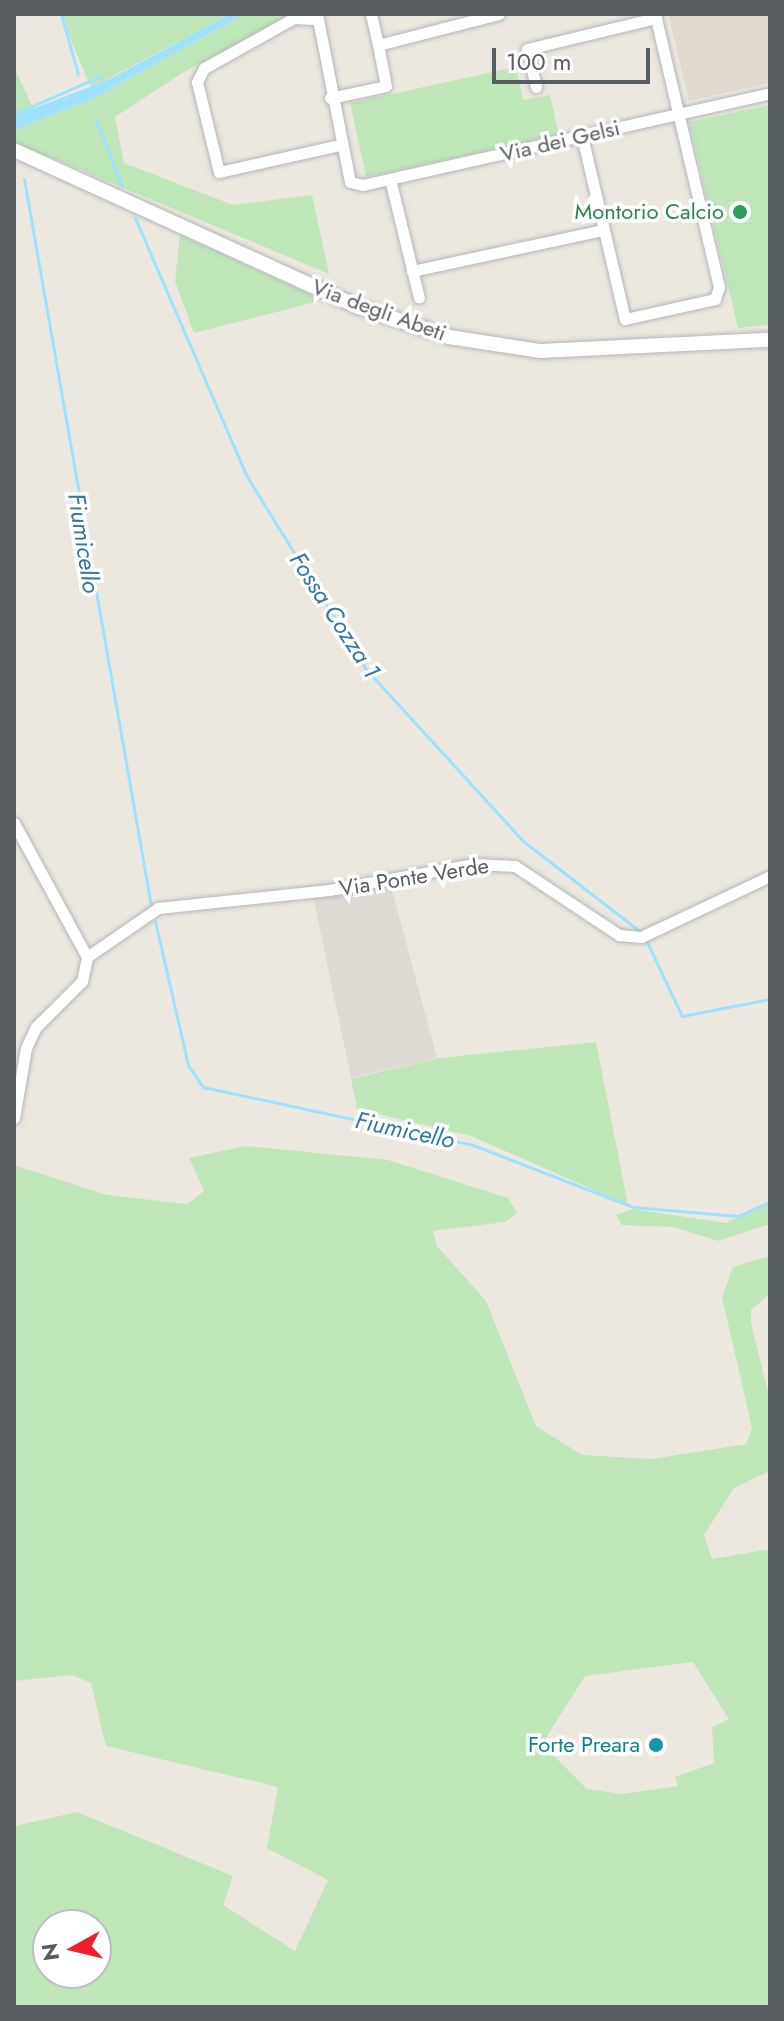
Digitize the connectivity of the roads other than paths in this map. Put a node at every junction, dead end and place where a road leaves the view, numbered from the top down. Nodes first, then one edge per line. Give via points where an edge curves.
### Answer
1 (371, 14) edge
2 (499, 14) edge
3 (316, 16) edge
4 (656, 16) edge
5 (378, 45) junction
6 (536, 87) dead end
7 (770, 93) edge
8 (330, 98) junction
9 (678, 114) junction
10 (582, 136) junction
11 (340, 145) junction
12 (14, 150) edge
13 (390, 179) junction
14 (603, 230) junction
15 (412, 271) junction
16 (419, 298) dead end
17 (770, 340) edge
18 (14, 823) edge
19 (770, 876) edge
20 (87, 957) junction
21 (14, 1118) edge

1 - 5 street
2 - 5 street
3 - 8 street
3 - 11 street via 294,18 204,68 197,82 219,172
4 - 6 street via 527,49
4 - 9 street
5 - 8 street via 386,86
7 - 9 street, Via dei Gelsi
8 - 11 street
9 - 10 street, Via dei Gelsi
9 - 14 street via 719,287 715,299 625,319
10 - 13 street, Via dei Gelsi
10 - 14 street
11 - 13 street, Via dei Gelsi via 350,182
12 - 17 street, Via degli Abeti via 359,307 449,337 541,351
13 - 15 street
14 - 15 street
15 - 16 street
18 - 20 street
19 - 20 street, Via Ponte Verde via 641,937 619,935 515,866 473,864 329,890 158,908
20 - 21 street via 82,981 36,1027 26,1048

